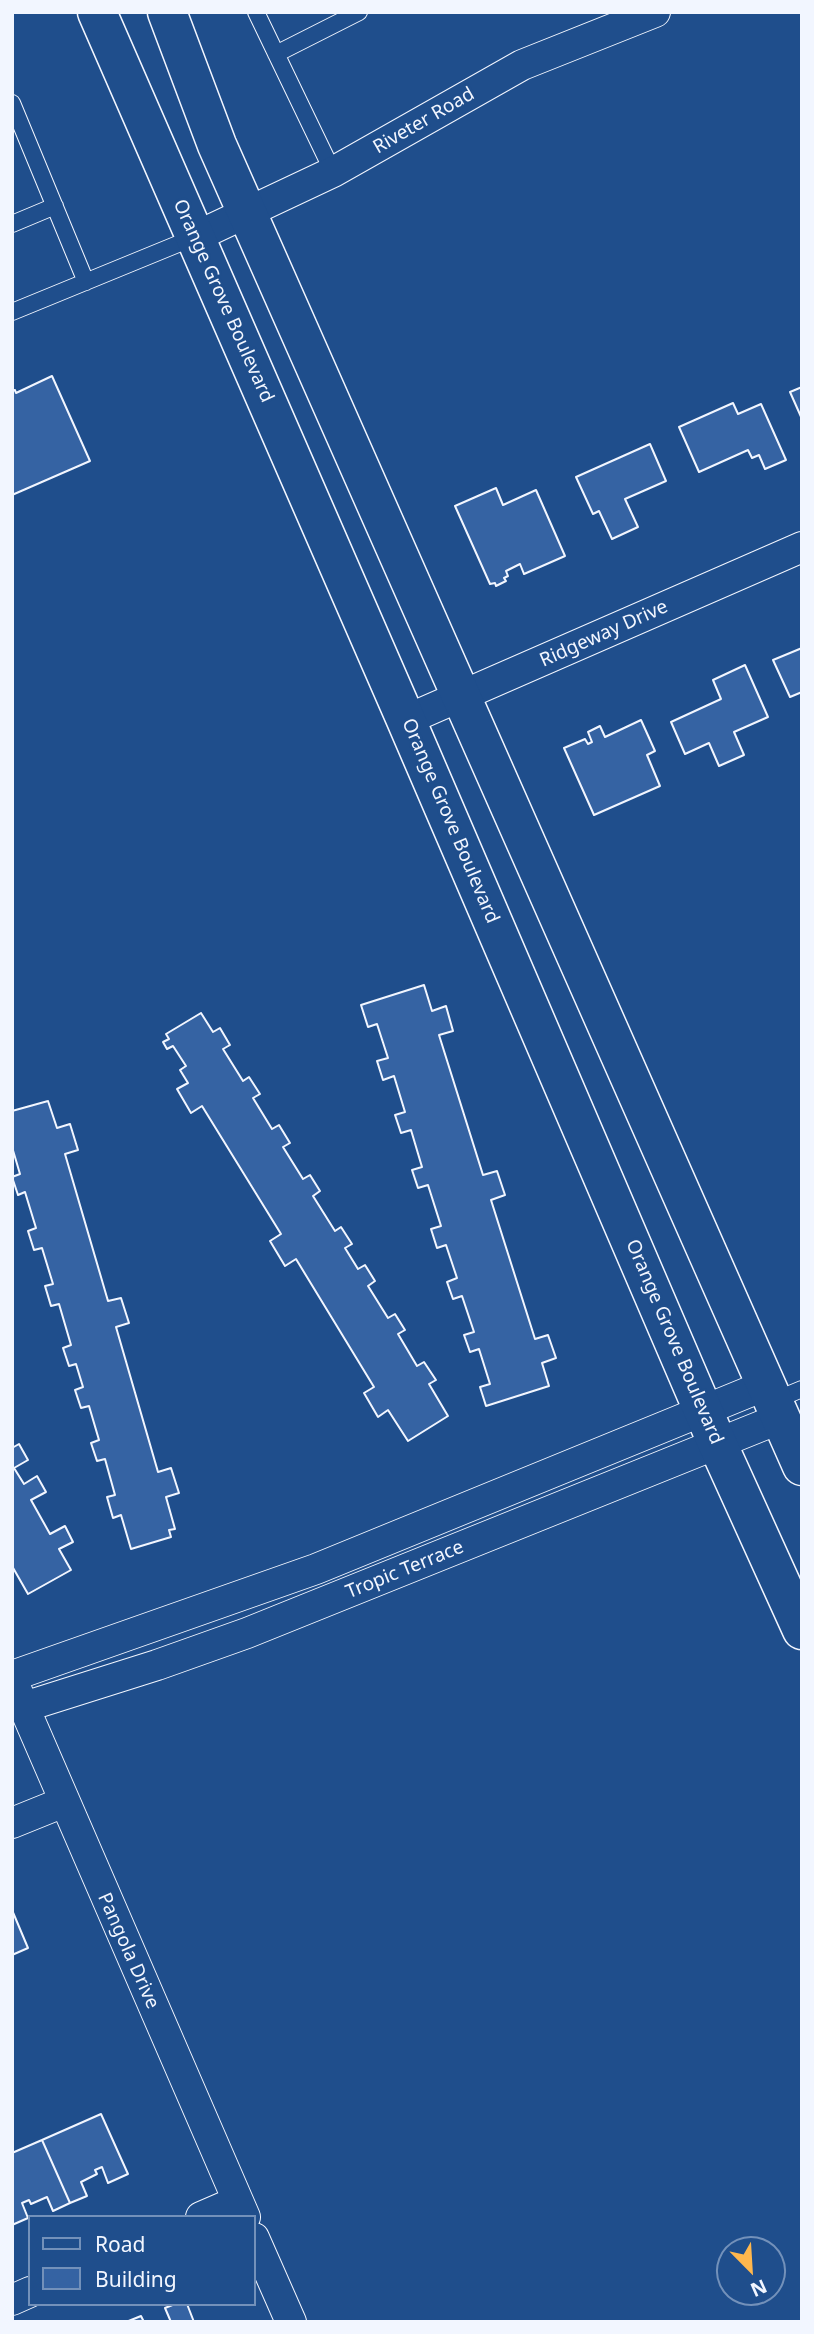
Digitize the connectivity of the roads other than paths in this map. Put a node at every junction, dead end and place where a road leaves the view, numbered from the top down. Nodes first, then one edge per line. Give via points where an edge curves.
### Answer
1 (97, 12) edge
2 (167, 12) edge
3 (256, 12) edge
4 (359, 12) edge
5 (655, 12) edge
6 (276, 54) junction
7 (12, 103) edge
8 (333, 172) junction
9 (55, 206) junction
10 (248, 212) junction
11 (12, 224) edge
12 (195, 237) junction
13 (86, 282) junction
14 (12, 312) edge
15 (802, 547) edge
16 (461, 696) junction
17 (406, 720) junction
18 (780, 1398) edge
19 (703, 1410) junction
20 (718, 1445) junction
21 (802, 1466) edge
22 (802, 1630) edge
23 (15, 1688) edge
24 (64, 1802) junction
25 (12, 1823) edge
26 (241, 2209) edge
27 (211, 2215) edge
28 (256, 2243) edge
29 (28, 2293) edge
30 (12, 2300) edge
31 (290, 2322) edge

1 - 12 street, Orange Grove Boulevard
2 - 10 street via 217,145
3 - 6 lane
4 - 6 lane
5 - 8 street, Riveter Road via 522,65
6 - 8 lane
7 - 9 lane
8 - 10 street, Riveter Road
9 - 11 lane
9 - 13 lane
10 - 12 street, Riveter Road
10 - 16 street
12 - 13 lane
12 - 17 street, Orange Grove Boulevard
13 - 14 lane
15 - 16 street, Ridgeway Drive
16 - 17 street, Ridgeway Drive
16 - 18 street
17 - 19 street, Orange Grove Boulevard
18 - 19 street, Tropic Terrace
18 - 20 street, Tropic Terrace
18 - 21 street
19 - 20 street, Orange Grove Boulevard
19 - 23 street, Tropic Terrace
20 - 22 street, Orange Grove Boulevard
20 - 23 street, Tropic Terrace via 247,1633
23 - 24 street, Pangola Drive
24 - 25 street
24 - 26 street, Pangola Drive
26 - 27 street
28 - 31 street
29 - 30 street

